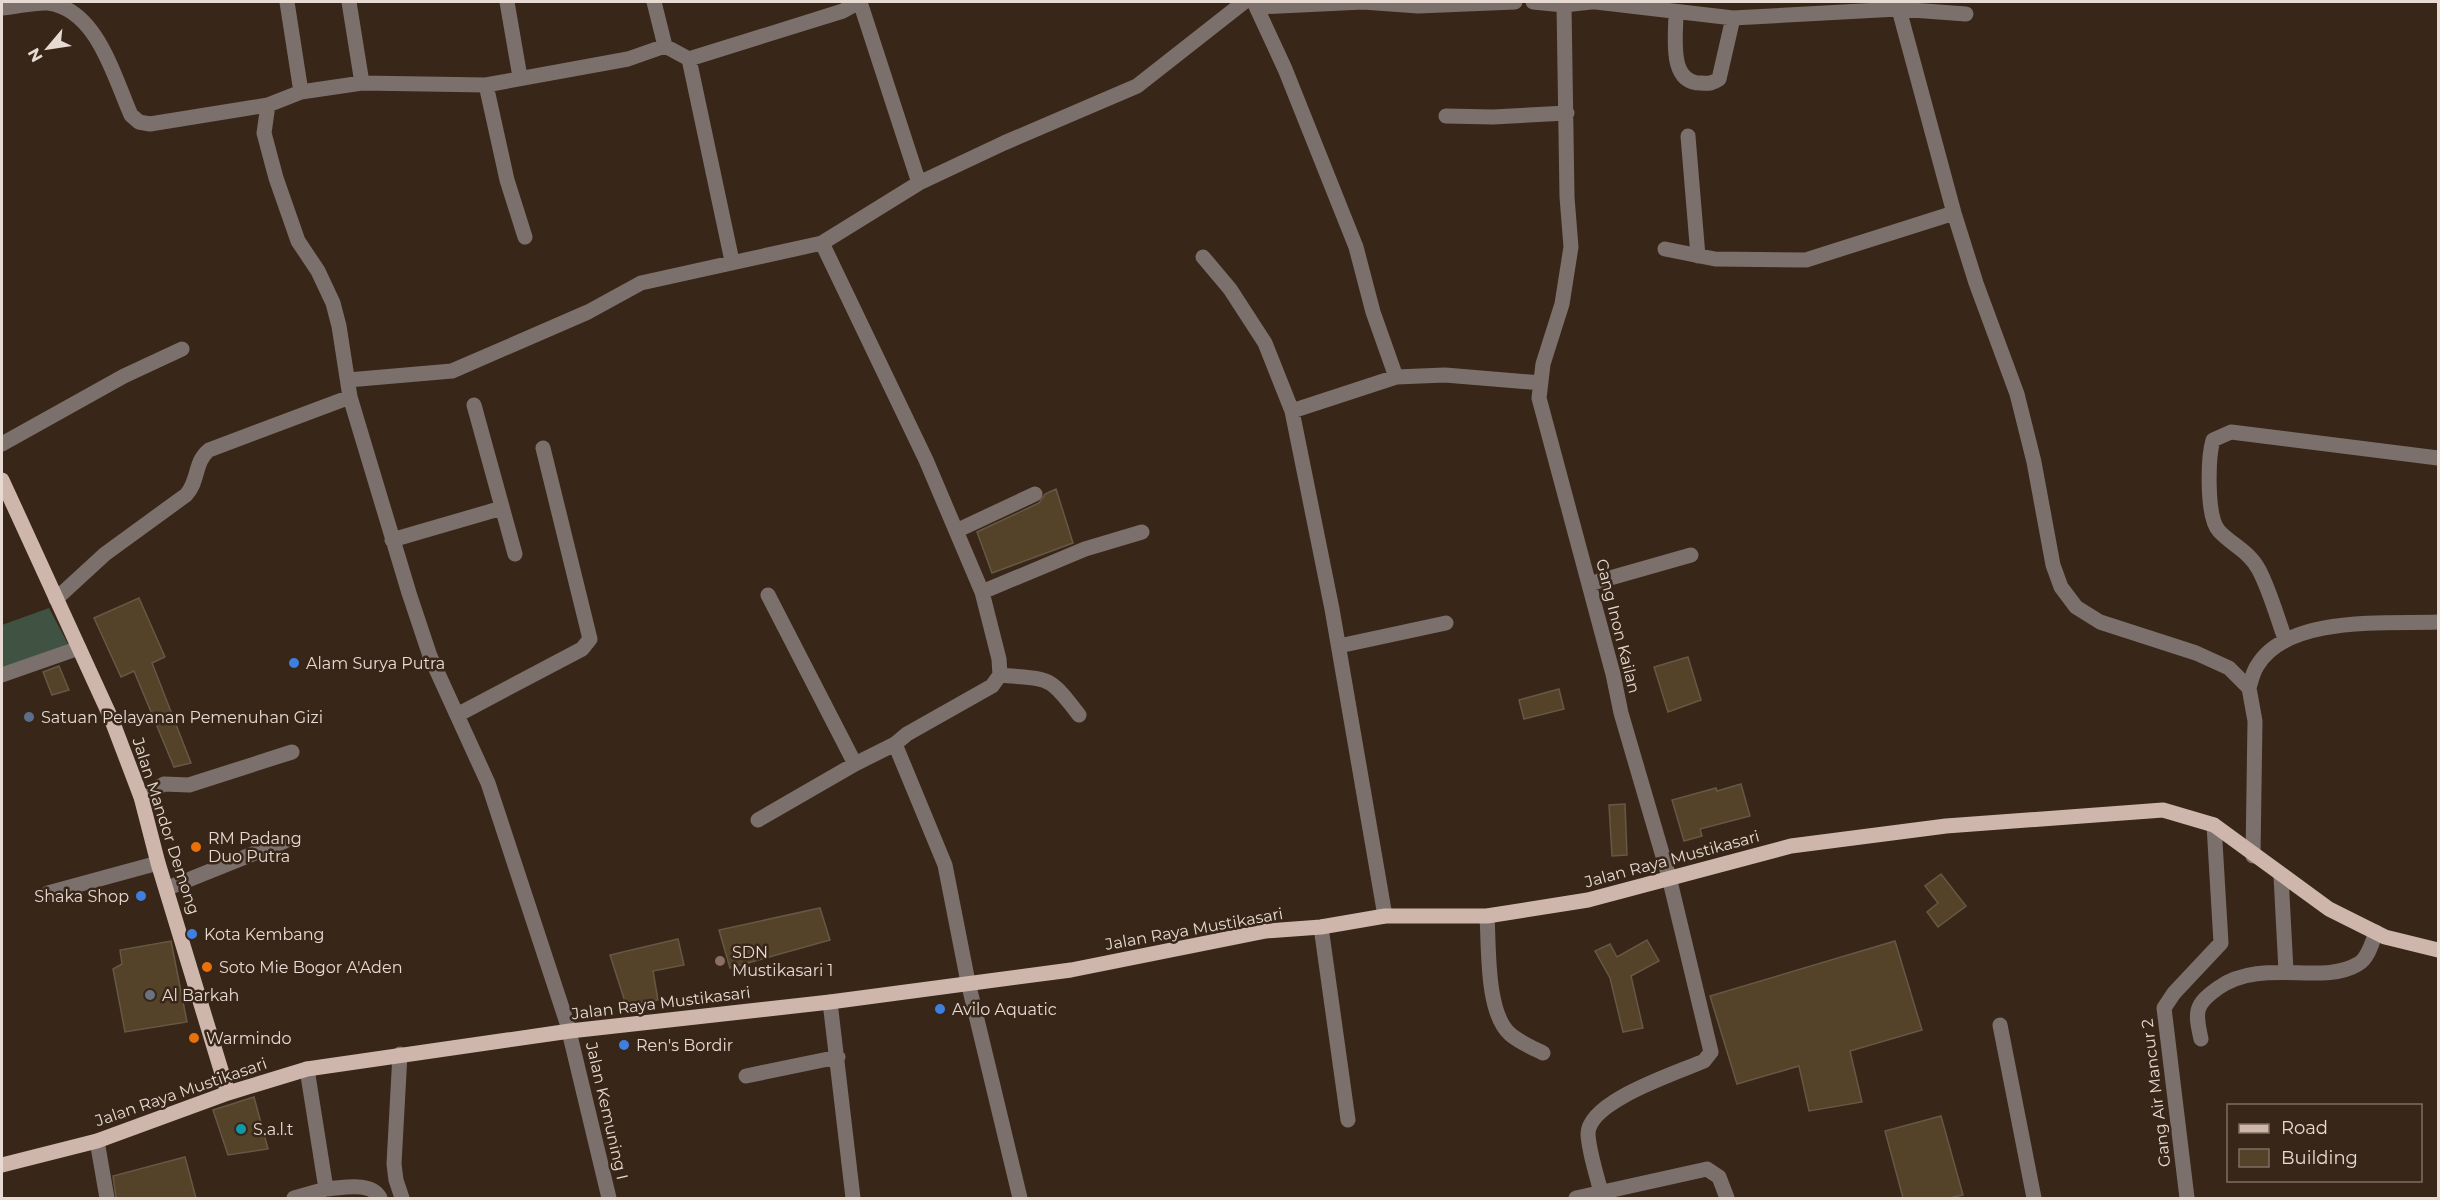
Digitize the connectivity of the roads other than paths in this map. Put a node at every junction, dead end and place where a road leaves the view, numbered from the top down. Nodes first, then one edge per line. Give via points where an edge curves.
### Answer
1 (287, 2) edge
2 (349, 2) edge
3 (507, 2) edge
4 (654, 2) edge
5 (859, 2) edge
6 (1515, 2) edge
7 (1533, 2) edge
8 (1591, 2) edge
9 (1596, 2) edge
10 (1252, 3) edge
11 (1564, 5) junction
12 (1897, 5) edge
13 (842, 6) edge
14 (2, 9) edge
15 (1676, 13) junction
16 (1966, 14) dead end
17 (1733, 18) junction
18 (665, 46) junction
19 (689, 59) junction
20 (519, 77) junction
21 (362, 83) junction
22 (486, 85) junction
23 (301, 92) junction
24 (268, 105) junction
25 (1567, 113) junction
26 (1446, 116) dead end
27 (1688, 136) dead end
28 (919, 183) junction
29 (1954, 213) junction
30 (525, 237) dead end
31 (822, 243) junction
32 (1665, 249) dead end
33 (1698, 256) junction
34 (1203, 257) dead end
35 (732, 261) junction
36 (182, 349) dead end
37 (1396, 377) junction
38 (348, 380) junction
39 (1541, 383) junction
40 (350, 398) junction
41 (474, 405) dead end
42 (1292, 411) junction
43 (2, 444) edge
44 (543, 448) dead end
45 (2439, 458) edge
46 (3, 490) edge
47 (1035, 494) dead end
48 (502, 508) junction
49 (956, 531) junction
50 (1142, 532) dead end
51 (393, 540) junction
52 (514, 554) dead end
53 (1691, 555) dead end
54 (1589, 584) junction
55 (982, 592) junction
56 (768, 595) dead end
57 (56, 599) junction
58 (2439, 622) edge
59 (1446, 623) dead end
60 (2285, 639) junction
61 (1339, 646) junction
62 (79, 648) junction
63 (2, 675) edge
64 (1000, 675) junction
65 (2248, 688) junction
66 (459, 714) junction
67 (1079, 715) dead end
68 (895, 744) junction
69 (292, 752) dead end
70 (855, 764) junction
71 (141, 797) junction
72 (758, 820) dead end
73 (2214, 825) junction
74 (285, 841) dead end
75 (2253, 856) junction
76 (158, 863) junction
77 (2281, 876) junction
78 (1669, 877) junction
79 (168, 888) junction
80 (48, 893) dead end
81 (1385, 916) junction
82 (1487, 916) junction
83 (1321, 927) junction
84 (2376, 932) junction
85 (2439, 950) edge
86 (2286, 972) junction
87 (968, 982) junction
88 (830, 1002) junction
89 (2000, 1025) dead end
90 (570, 1032) junction
91 (2201, 1039) dead end
92 (1543, 1053) dead end
93 (400, 1054) junction
94 (838, 1058) junction
95 (307, 1069) junction
96 (746, 1076) dead end
97 (228, 1093) junction
98 (1348, 1120) dead end
99 (98, 1141) junction
100 (2, 1165) edge
101 (326, 1189) junction
102 (1601, 1193) junction
103 (107, 1198) edge
104 (294, 1198) edge
105 (380, 1198) edge
106 (402, 1198) edge
107 (609, 1198) edge
108 (854, 1198) edge
109 (1020, 1198) edge
110 (1576, 1198) edge
111 (1727, 1198) edge
112 (2034, 1198) edge
113 (2187, 1198) edge

1 - 23 street
2 - 21 street
3 - 20 street
4 - 18 street
5 - 13 street
5 - 28 street
6 - 10 street via 1418,6 1363,2
7 - 11 street
8 - 11 street
9 - 15 street
10 - 28 street via 1137,86
10 - 37 street via 1318,148 1356,247
11 - 25 street, Gang Inon Kailan
12 - 16 street
12 - 17 street
12 - 29 street
13 - 19 street
14 - 24 street via 47,3 75,15 95,37 131,115 139,122 150,124
15 - 17 street
15 - 17 street via 1677,64 1686,79 1694,83 1710,84 1719,79
18 - 19 street
18 - 20 street via 628,59
19 - 35 street
20 - 22 street
21 - 22 street
21 - 23 street
22 - 30 street via 507,180
23 - 24 street
24 - 38 street, Jalan Kemuning I via 266,146 298,241 333,303
25 - 26 street
25 - 39 street, Gang Inon Kailan via 1571,247 1563,304 1543,364
27 - 33 street
28 - 31 street
29 - 33 street via 1806,261 1715,260
29 - 65 street via 2017,394 2061,587 2076,607 2100,622 2196,653 2229,668
31 - 35 street
31 - 49 street
32 - 33 street
34 - 42 street via 1230,289 1265,343
35 - 38 street via 641,283 588,312 452,370
36 - 43 street via 124,376
37 - 39 street via 1445,375
37 - 42 street
38 - 40 street, Jalan Kemuning I
39 - 54 street, Gang Inon Kailan via 1539,398
40 - 51 street, Jalan Kemuning I
40 - 57 street via 209,450 200,458 193,486 186,495 105,554
41 - 48 street
42 - 61 street
44 - 66 street via 590,639 582,649
45 - 60 street via 2230,432 2213,440 2212,518 2217,530 2259,569
46 - 57 main road, Jalan Mandor Demong
47 - 49 street
48 - 51 street
48 - 52 street
49 - 55 street
50 - 55 street via 1085,549
51 - 66 street, Jalan Kemuning I via 430,656
53 - 54 street
54 - 78 street, Gang Inon Kailan via 1621,713
55 - 64 street
56 - 70 street
57 - 62 main road, Jalan Mandor Demong
58 - 60 street via 2330,626
59 - 61 street
60 - 65 street via 2257,665
61 - 81 street
62 - 63 street
62 - 71 main road, Jalan Mandor Demong
64 - 67 street via 1047,680 1057,685
64 - 68 street via 992,686
65 - 75 street via 2255,721
66 - 90 street, Jalan Kemuning I via 488,783
68 - 70 street
68 - 87 street via 945,865
69 - 71 street via 189,785 164,784
70 - 72 street
71 - 76 main road, Jalan Mandor Demong
73 - 75 main road, Jalan Raya Mustikasari
73 - 78 main road, Jalan Raya Mustikasari via 2163,810 1946,826 1791,846
73 - 113 street, Gang Air Mancur 2 via 2221,943 2164,1008
74 - 79 street
75 - 77 main road, Jalan Raya Mustikasari
76 - 79 main road, Jalan Mandor Demong
76 - 80 street
77 - 84 main road, Jalan Raya Mustikasari via 2329,909
77 - 86 street
78 - 82 main road, Jalan Raya Mustikasari via 1588,900
78 - 102 street, Gang Inon Kailan via 1711,1052 1704,1061 1624,1096 1597,1113 1588,1134
79 - 97 main road, Jalan Mandor Demong
81 - 82 main road, Jalan Raya Mustikasari
81 - 83 main road, Jalan Raya Mustikasari
82 - 92 street via 1494,1001 1500,1021 1510,1035
83 - 87 main road, Jalan Raya Mustikasari via 1266,931 1071,970
83 - 98 street
84 - 85 main road, Jalan Raya Mustikasari
84 - 86 street via 2359,964 2338,971
86 - 91 street via 2252,973 2203,999 2197,1010
87 - 88 main road, Jalan Raya Mustikasari
87 - 109 street
88 - 90 main road, Jalan Raya Mustikasari
88 - 94 street
89 - 112 street
90 - 93 main road, Jalan Raya Mustikasari
90 - 107 street, Jalan Kemuning I
93 - 95 main road, Jalan Raya Mustikasari
93 - 106 street via 394,1164
94 - 96 street
94 - 108 street
95 - 97 main road, Jalan Raya Mustikasari
95 - 101 street
97 - 99 main road, Jalan Raya Mustikasari
99 - 100 main road, Jalan Raya Mustikasari
99 - 103 street
101 - 104 street
101 - 105 street via 364,1187
102 - 110 street
102 - 111 street via 1707,1169 1719,1177

